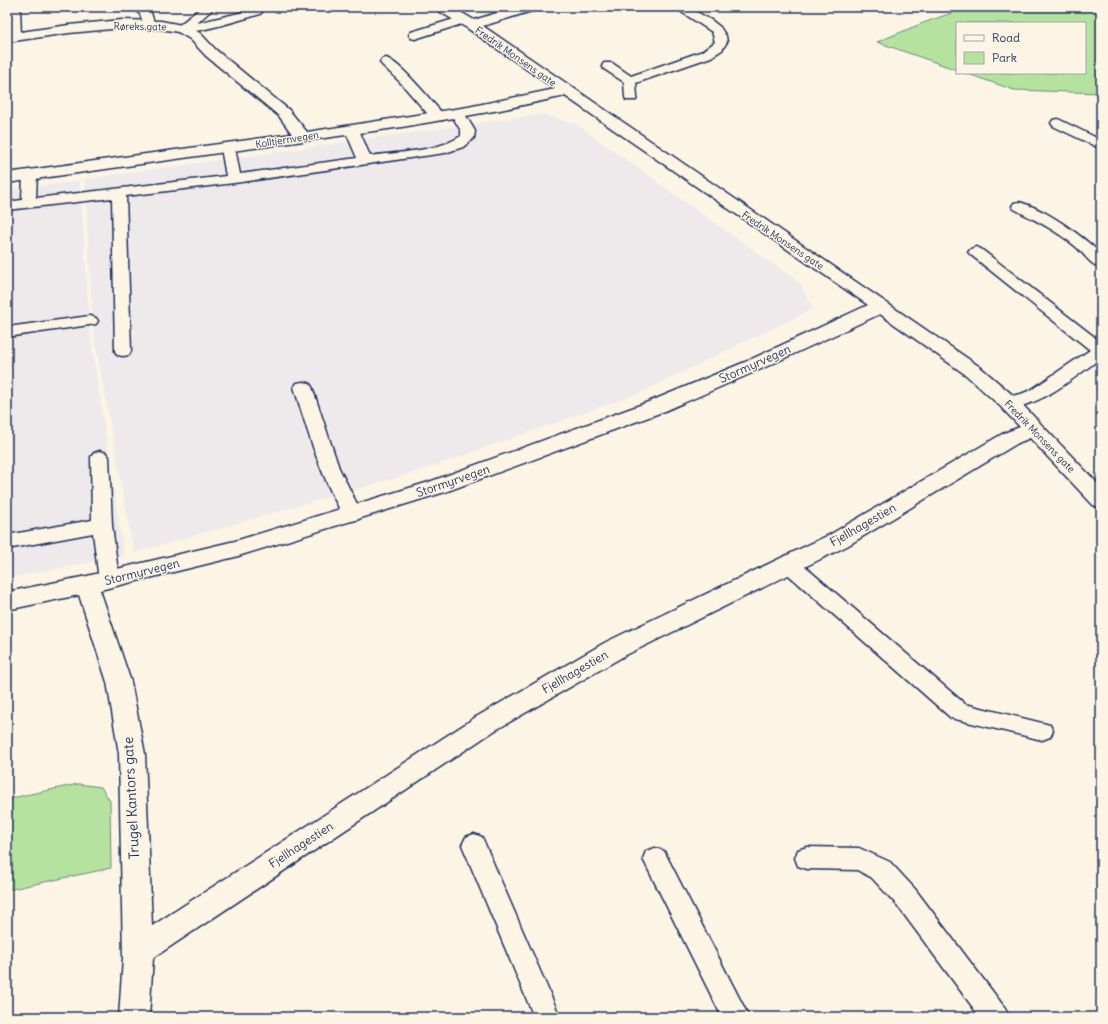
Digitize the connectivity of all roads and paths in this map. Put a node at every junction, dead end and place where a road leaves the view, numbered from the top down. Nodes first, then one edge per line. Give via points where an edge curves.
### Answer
1 (14, 7) edge
2 (138, 7) edge
3 (209, 7) edge
4 (442, 7) edge
5 (530, 7) edge
6 (680, 7) edge
7 (256, 12) dead end
8 (468, 23) junction
9 (149, 25) junction
10 (182, 28) junction
11 (415, 35) dead end
12 (11, 38) edge
13 (386, 62) dead end
14 (608, 66) dead end
15 (630, 81) junction
16 (565, 91) junction
17 (631, 97) dead end
18 (458, 114) junction
19 (438, 117) junction
20 (1058, 123) dead end
21 (352, 130) junction
22 (303, 137) junction
23 (1101, 144) edge
24 (228, 148) junction
25 (365, 161) junction
26 (30, 175) junction
27 (7, 178) edge
28 (234, 179) junction
29 (119, 194) junction
30 (29, 204) junction
31 (7, 206) edge
32 (1018, 206) dead end
33 (976, 252) dead end
34 (1101, 263) edge
35 (880, 306) junction
36 (90, 321) dead end
37 (7, 332) edge
38 (123, 350) dead end
39 (1101, 350) edge
40 (303, 387) dead end
41 (1008, 402) junction
42 (1034, 430) junction
43 (100, 457) dead end
44 (1101, 500) edge
45 (352, 514) junction
46 (102, 525) junction
47 (7, 542) edge
48 (790, 565) junction
49 (98, 582) junction
50 (7, 602) edge
51 (1042, 731) dead end
52 (474, 845) dead end
53 (808, 858) dead end
54 (655, 859) dead end
55 (137, 952) junction
56 (134, 1017) edge
57 (547, 1017) edge
58 (736, 1017) edge
59 (996, 1017) edge

1 - 12 lane
2 - 9 lane via 145,13
3 - 10 lane
4 - 8 street, Fredrik Monsens gate
5 - 8 street
6 - 15 lane via 716,30 720,36 718,47 707,54
7 - 10 lane
8 - 11 lane
8 - 16 street, Fredrik Monsens gate
9 - 10 street, Røreks gate
9 - 12 street, Røreks gate via 122,24 77,28
10 - 22 street, Røreks gate via 195,36 211,53 284,113
13 - 19 lane
14 - 15 lane
15 - 17 lane
16 - 18 street, Kolltjernvegen
16 - 35 street, Fredrik Monsens gate
18 - 19 street, Kolltjernvegen
18 - 25 lane via 468,131 467,138 458,144 440,150
19 - 21 street, Kolltjernvegen
20 - 23 lane
21 - 22 street, Kolltjernvegen
21 - 25 lane
22 - 24 street, Kolltjernvegen
24 - 26 street, Kolltjernvegen
24 - 28 lane
25 - 28 lane
26 - 27 street, Kolltjernvegen
26 - 30 lane
28 - 29 lane
29 - 30 lane
29 - 38 lane
30 - 31 lane
32 - 34 lane via 1042,218 1081,244
33 - 39 lane
35 - 41 street, Fredrik Monsens gate via 973,372
35 - 45 street, Stormyrvegen via 752,366 658,406 445,484
36 - 37 lane
39 - 41 lane via 1037,394
40 - 45 lane via 319,443
41 - 42 street, Fredrik Monsens gate
42 - 44 street, Fredrik Monsens gate
42 - 48 street, Fjellhagestien via 1011,438 840,540
43 - 46 lane
45 - 49 street, Stormyrvegen via 235,549
46 - 47 lane
46 - 49 lane
48 - 51 lane via 959,712
48 - 55 street, Fjellhagestien via 615,649 485,724
49 - 50 street, Stormyrvegen
49 - 55 street, Trugel Kantors gate via 132,754
52 - 57 lane
53 - 59 lane via 859,859 881,870 906,897
54 - 58 lane
55 - 56 street, Trugel Kantors gate

